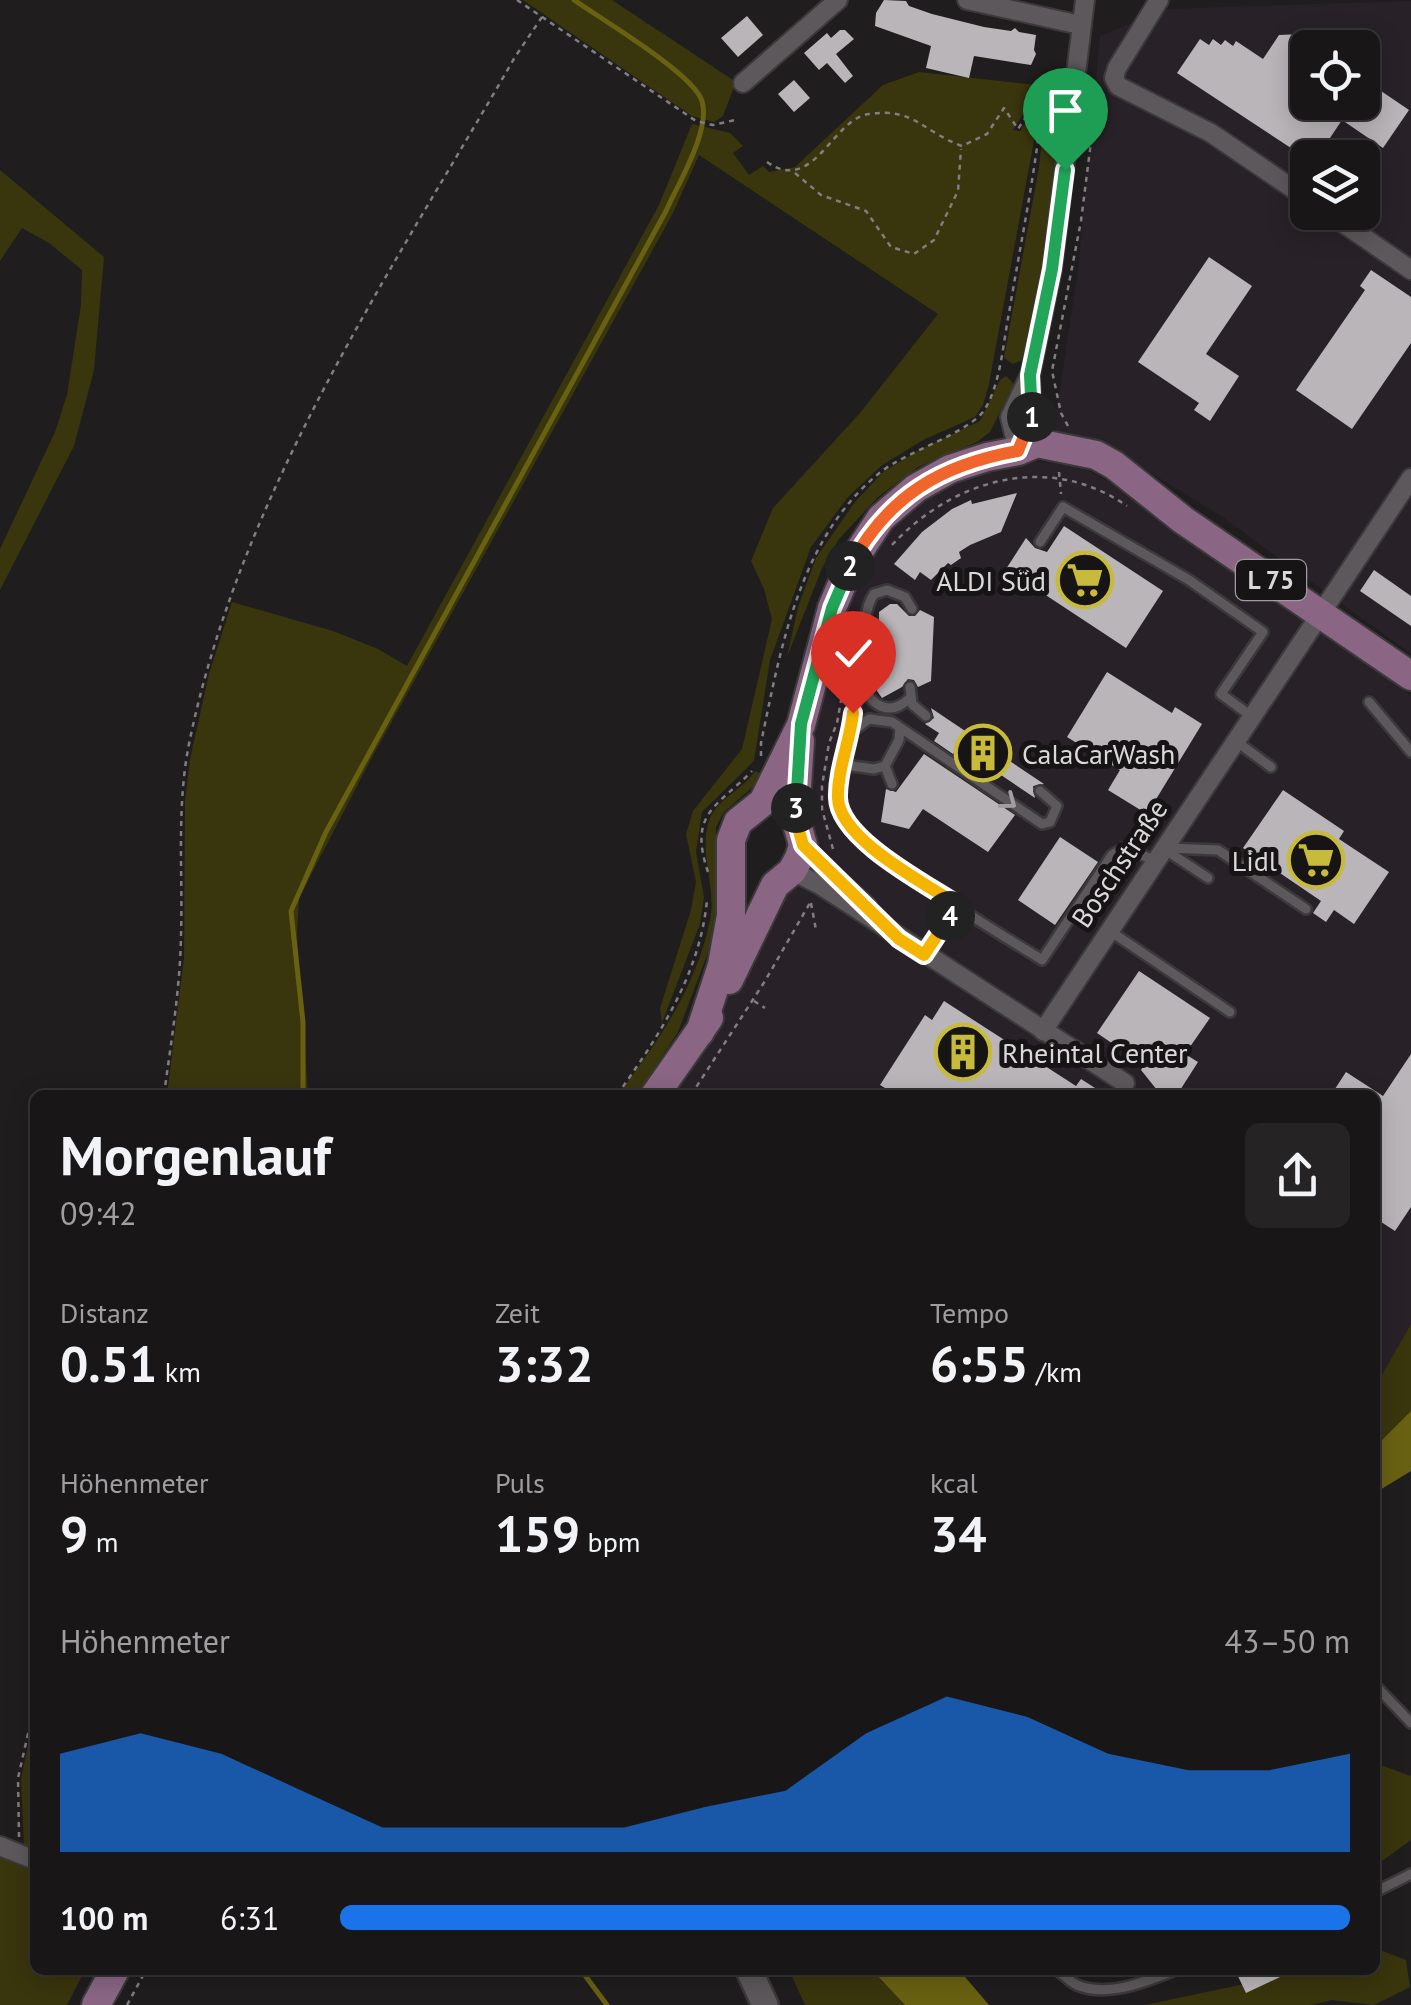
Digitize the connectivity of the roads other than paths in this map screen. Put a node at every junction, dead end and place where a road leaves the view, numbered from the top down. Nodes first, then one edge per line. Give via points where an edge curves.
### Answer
1 (838, 0) edge
2 (967, 0) edge
3 (1085, 0) edge
4 (1159, 0) edge
5 (1080, 26) junction
6 (743, 82) dead end
7 (1290, 188) edge
8 (1353, 230) edge
9 (1411, 270) edge
10 (1018, 451) junction
11 (1411, 478) edge
12 (1040, 542) dead end
13 (912, 610) dead end
14 (1320, 613) junction
15 (1411, 676) edge
16 (861, 682) junction
17 (1369, 702) dead end
18 (926, 716) dead end
19 (1250, 716) junction
20 (801, 724) junction
21 (900, 728) junction
22 (851, 732) junction
23 (1234, 740) junction
24 (1411, 752) edge
25 (844, 765) junction
26 (885, 766) junction
27 (1271, 767) dead end
28 (892, 784) dead end
29 (1040, 790) dead end
30 (763, 802) junction
31 (795, 817) junction
32 (803, 845) junction
33 (1158, 854) junction
34 (733, 864) junction
35 (784, 878) junction
36 (1208, 878) dead end
37 (958, 905) junction
38 (1306, 908) dead end
39 (1108, 930) junction
40 (899, 939) junction
41 (924, 955) junction
42 (1230, 1012) dead end
43 (1042, 1031) junction
44 (700, 1032) junction
45 (1125, 1089) edge
46 (659, 1090) edge
47 (1380, 1691) edge
48 (1411, 1723) edge
49 (1411, 1874) edge
50 (1380, 1890) edge
51 (112, 1975) edge
52 (751, 1975) edge
53 (1064, 1975) edge
54 (1161, 1975) edge
55 (96, 2005) edge
56 (765, 2005) edge

1 - 6 street
2 - 5 street
3 - 5 street
4 - 7 street via 1116,68 1118,86 1211,133
5 - 10 street via 1052,269 1030,375 1010,417
8 - 9 street
10 - 14 main road, L 75 via 1132,482
10 - 20 main road, L 75 via 950,469 881,518 832,608
11 - 14 street, Boschstraße
12 - 19 lane via 1063,507 1262,632 1221,694
13 - 16 lane via 896,592 880,590 870,600
14 - 15 main road, L 75
14 - 19 street, Boschstraße
16 - 18 lane via 876,705 898,708 910,693
16 - 22 lane
17 - 24 lane
19 - 23 street, Boschstraße
20 - 30 main road, L 75
20 - 31 main road, L 75
21 - 22 lane via 880,718
21 - 26 lane
21 -> 29 lane via 1042,824 1050,822 1056,806
22 - 25 lane
23 - 27 lane
23 - 33 street, Boschstraße
25 - 26 lane
25 - 37 lane via 842,817
26 - 28 lane
30 - 31 main road
30 - 34 main road, L 75 via 738,822
31 - 32 main road, L 75
32 - 35 main road, L 75
32 - 40 street
33 - 36 lane
33 - 37 lane via 1124,848 1112,855 1042,960
33 - 38 lane via 1218,850
33 - 39 street, Boschstraße
34 - 35 main road via 755,884
34 - 44 main road, L 75 via 722,964
35 - 40 street via 820,885
35 - 44 main road, L 75
37 - 41 lane
39 - 42 lane
39 - 43 street, Boschstraße
40 - 41 street
41 - 43 street
43 - 45 street
44 - 46 main road, L 75
47 - 48 lane
49 - 50 lane
51 - 55 main road
52 - 56 street
53 - 54 lane via 1078,1985 1104,1988

